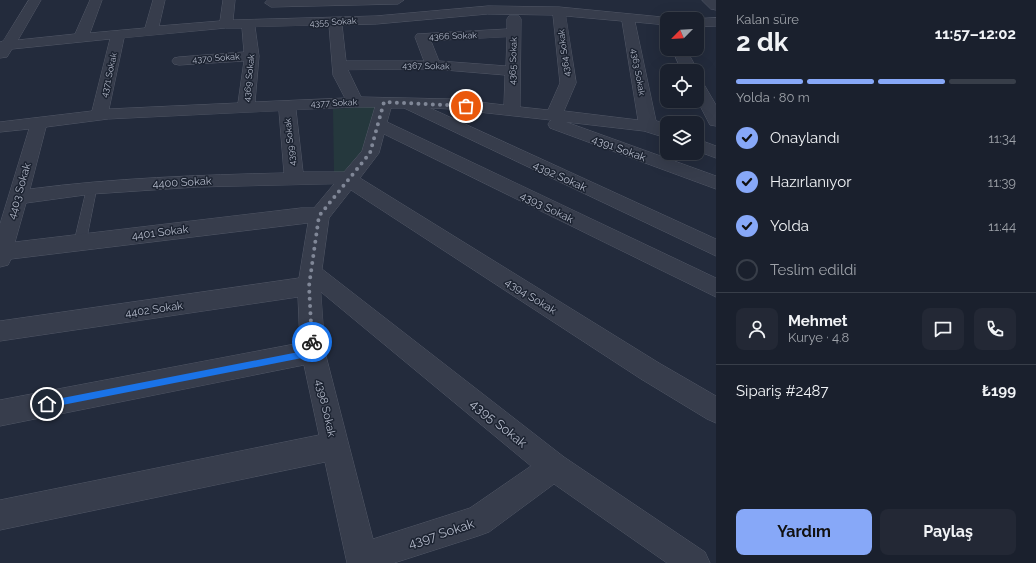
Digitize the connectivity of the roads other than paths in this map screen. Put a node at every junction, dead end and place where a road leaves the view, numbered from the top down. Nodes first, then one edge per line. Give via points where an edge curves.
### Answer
1 (35, 0) edge
2 (96, 0) edge
3 (159, 0) edge
4 (229, 0) edge
5 (398, 0) edge
6 (402, 0) edge
7 (601, 0) edge
8 (708, 0) edge
9 (271, 1) edge
10 (340, 1) edge
11 (487, 5) edge
12 (716, 6) edge
13 (514, 10) junction
14 (559, 11) junction
15 (413, 17) junction
16 (621, 17) junction
17 (660, 21) edge
18 (339, 22) junction
19 (716, 22) edge
20 (704, 23) edge
21 (226, 24) junction
22 (248, 24) junction
23 (271, 24) junction
24 (151, 32) junction
25 (514, 33) junction
26 (118, 34) junction
27 (81, 37) junction
28 (4, 45) edge
29 (252, 56) junction
30 (0, 58) edge
31 (179, 61) dead end
32 (433, 65) junction
33 (339, 66) junction
34 (512, 71) junction
35 (704, 98) edge
36 (355, 102) junction
37 (287, 106) junction
38 (246, 107) junction
39 (389, 110) junction
40 (517, 112) junction
41 (99, 115) junction
42 (554, 116) junction
43 (716, 121) edge
44 (39, 123) junction
45 (648, 126) junction
46 (0, 127) edge
47 (660, 127) edge
48 (660, 130) edge
49 (704, 131) edge
50 (716, 132) edge
51 (704, 148) edge
52 (716, 152) edge
53 (294, 178) junction
54 (348, 179) junction
55 (716, 183) edge
56 (92, 188) junction
57 (17, 197) junction
58 (319, 216) junction
59 (80, 242) junction
60 (716, 248) edge
61 (1, 256) edge
62 (310, 279) junction
63 (716, 288) edge
64 (0, 331) edge
65 (312, 352) junction
66 (716, 410) edge
67 (0, 413) edge
68 (335, 446) junction
69 (554, 467) junction
70 (0, 515) edge
71 (362, 560) edge
72 (694, 563) edge

1 - 28 street
2 - 27 street
3 - 24 street
4 - 21 street
5 - 10 street
6 - 15 street
7 - 16 street
8 - 12 street
9 - 10 street
9 - 23 street
10 - 18 street
11 - 13 street, 4355 Sokak
11 - 15 street, 4355 Sokak
13 - 14 street, 4355 Sokak
13 - 25 street, 4365 Sokak
14 - 16 street, 4355 Sokak
14 - 42 street, 4364 Sokak via 568,83
15 - 18 street, 4355 Sokak
16 - 17 street, 4355 Sokak
16 - 45 street, 4363 Sokak
18 - 23 street, 4355 Sokak
18 - 33 street
19 - 20 street
21 - 22 street, 4355 Sokak
21 - 24 street, 4355 Sokak
22 - 23 street, 4355 Sokak
22 - 29 street, 4369 Sokak
24 - 26 street, 4355 Sokak
25 - 32 street, 4366 Sokak via 422,37
25 - 34 street, 4365 Sokak
26 - 27 street, 4355 Sokak
26 - 41 street, 4371 Sokak
27 - 28 street, 4355 Sokak
28 - 30 street
29 - 31 street, 4370 Sokak
29 - 38 street, 4369 Sokak
32 - 33 street, 4367 Sokak
32 - 34 street, 4367 Sokak
33 - 36 street
34 - 40 street, 4365 Sokak
35 - 43 street
36 - 37 street, 4377 Sokak
36 - 39 street, 4377 Sokak
37 - 38 street, 4377 Sokak
37 - 53 street, 4399 Sokak
38 - 41 street, 4377 Sokak
39 - 40 street, 4377 Sokak via 451,104
39 - 54 street, 4398 Sokak via 370,153
39 - 60 street, 4392 Sokak
39 - 63 street, 4393 Sokak
40 - 42 street, 4377 Sokak
40 - 55 street, 4391 Sokak
41 - 44 street, 4377 Sokak
42 - 45 street, 4377 Sokak
44 - 46 street, 4377 Sokak
44 - 57 street, 4403 Sokak
45 - 47 street, 4377 Sokak
45 - 48 street
49 - 50 street
51 - 52 street
53 - 54 street, 4400 Sokak
53 - 56 street, 4400 Sokak
54 - 58 street, 4398 Sokak
54 - 66 street, 4394 Sokak via 650,371
56 - 57 street, 4400 Sokak
56 - 59 lane
57 - 61 street, 4403 Sokak
58 - 59 street, 4401 Sokak
58 - 62 street, 4398 Sokak
59 - 61 street, 4401 Sokak
62 - 64 street, 4402 Sokak
62 - 65 street, 4398 Sokak
62 - 69 street, 4395 Sokak
65 - 67 street
65 - 68 street, 4398 Sokak
68 - 70 street
68 - 71 street, 4398 Sokak
69 - 71 street, 4397 Sokak via 478,522
69 - 72 street, 4395 Sokak

